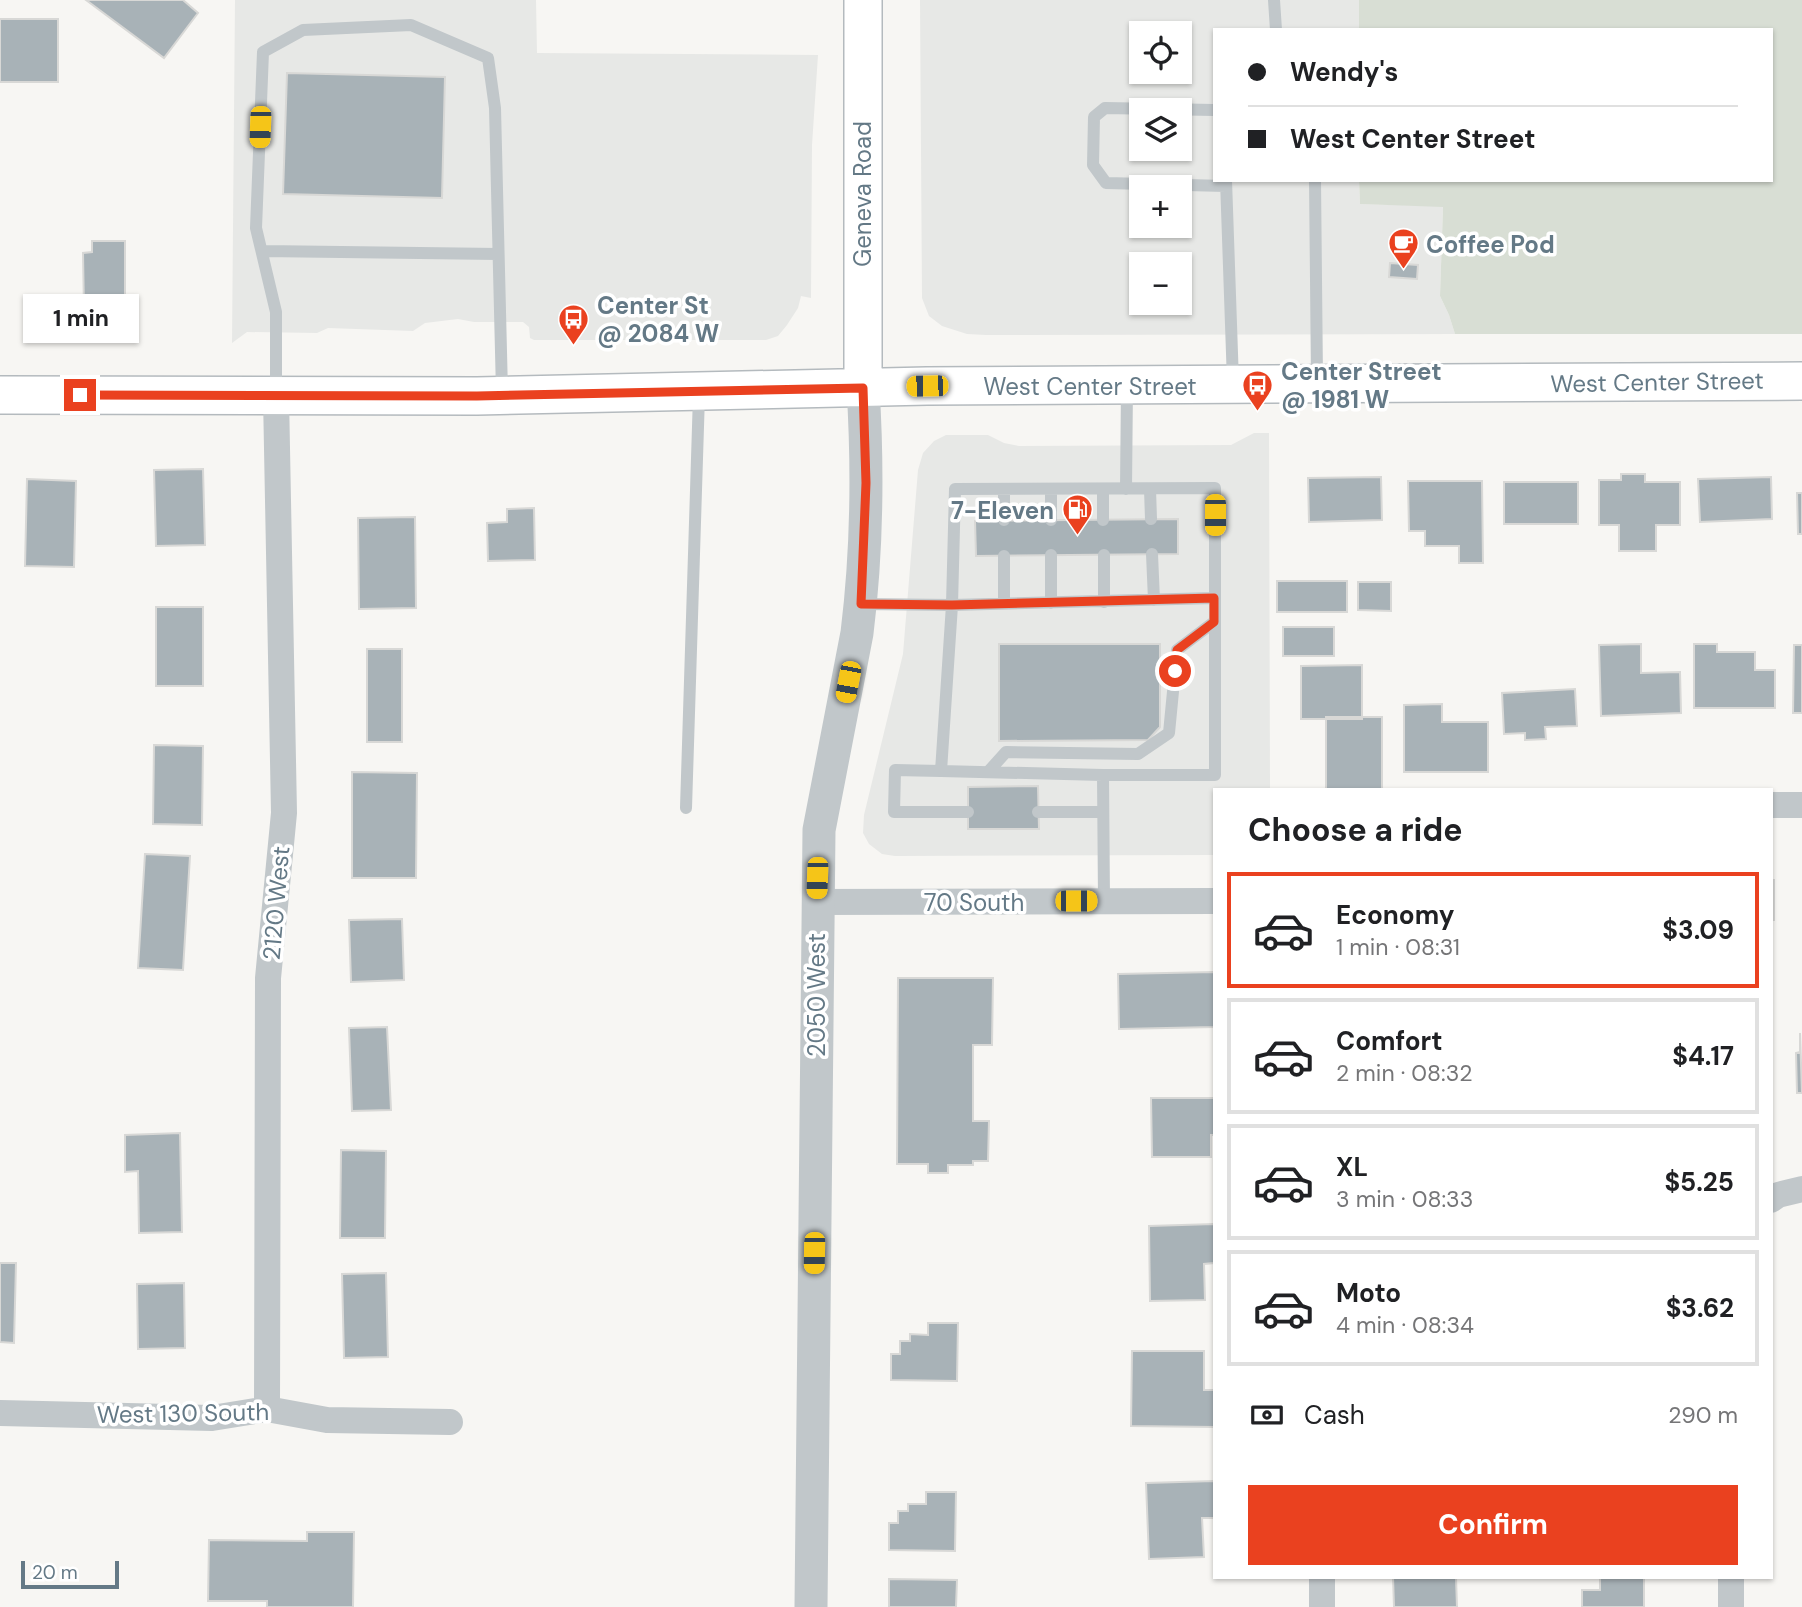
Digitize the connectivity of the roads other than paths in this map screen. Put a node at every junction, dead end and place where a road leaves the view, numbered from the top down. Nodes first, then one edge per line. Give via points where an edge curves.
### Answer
1 (863, 0) edge
2 (1274, 0) edge
3 (1276, 28) edge
4 (1213, 110) edge
5 (1315, 182) edge
6 (1226, 183) edge
7 (263, 251) junction
8 (498, 254) junction
9 (1802, 381) edge
10 (1317, 385) junction
11 (1127, 386) junction
12 (1233, 386) junction
13 (863, 388) junction
14 (699, 391) junction
15 (0, 395) edge
16 (276, 396) junction
17 (502, 396) junction
18 (1004, 489) junction
19 (1103, 489) junction
20 (1126, 489) junction
21 (1150, 489) junction
22 (1051, 490) junction
23 (1151, 519) dead end
24 (1004, 520) dead end
25 (1051, 520) dead end
26 (1103, 520) dead end
27 (1152, 554) dead end
28 (1004, 555) dead end
29 (1051, 555) dead end
30 (1104, 555) dead end
31 (1214, 598) junction
32 (1154, 600) junction
33 (1104, 602) junction
34 (1004, 603) junction
35 (1051, 603) junction
36 (861, 604) junction
37 (952, 605) junction
38 (1214, 622) junction
39 (941, 771) junction
40 (988, 772) junction
41 (1103, 775) junction
42 (1773, 805) edge
43 (1802, 805) edge
44 (686, 808) dead end
45 (968, 812) dead end
46 (1038, 812) dead end
47 (1103, 812) junction
48 (1104, 901) junction
49 (1213, 901) edge
50 (817, 902) junction
51 (1802, 1188) edge
52 (1773, 1199) edge
53 (267, 1409) junction
54 (0, 1413) edge
55 (450, 1422) dead end
56 (1322, 1579) edge
57 (1731, 1579) edge
58 (811, 1607) edge
59 (1322, 1607) edge
60 (1731, 1607) edge

1 - 13 main road, Geneva Road
2 - 3 lane
4 - 6 lane via 1105,108 1094,117 1093,165 1106,183
5 - 10 lane
6 - 12 lane
7 - 8 lane
7 - 8 lane via 256,228 263,52 303,30 411,25 488,58 495,108
7 - 16 lane via 276,312
8 - 17 lane
9 - 10 main road, West Center Street
10 - 12 main road, West Center Street
11 - 12 main road, West Center Street
11 - 13 main road, West Center Street
11 - 20 lane
13 - 14 main road, West Center Street
13 - 36 street, 2050 West via 866,469
14 - 17 main road, West Center Street
14 - 44 lane
15 - 16 main road, West Center Street
16 - 17 main road, West Center Street
16 - 53 street, 2120 West via 284,813 268,978
18 - 22 lane
18 - 24 lane
18 - 37 lane via 955,489
19 - 20 lane
19 - 22 lane
19 - 26 lane
20 - 21 lane
21 - 23 lane
21 - 31 lane via 1215,488
22 - 25 lane
27 - 32 lane
28 - 34 lane
29 - 35 lane
30 - 33 lane
31 - 32 lane
31 - 38 lane
32 - 33 lane
33 - 35 lane
34 - 35 lane
34 - 37 lane
36 - 37 lane
36 - 50 street, 2050 West via 819,830
37 - 39 lane
38 - 40 lane via 1177,650 1169,733 1138,754 1006,752
38 - 41 lane via 1215,775
39 - 40 lane
39 - 45 lane via 895,770 894,812
40 - 41 lane
41 - 47 lane
42 - 43 street
46 - 47 lane
47 - 48 lane
48 - 49 street, 70 South
48 - 50 street, 70 South
50 - 58 street, 2050 West
51 - 52 street
53 - 54 street, West 130 South via 212,1418
53 - 55 street, West 130 South via 327,1420
56 - 59 street
57 - 60 street

